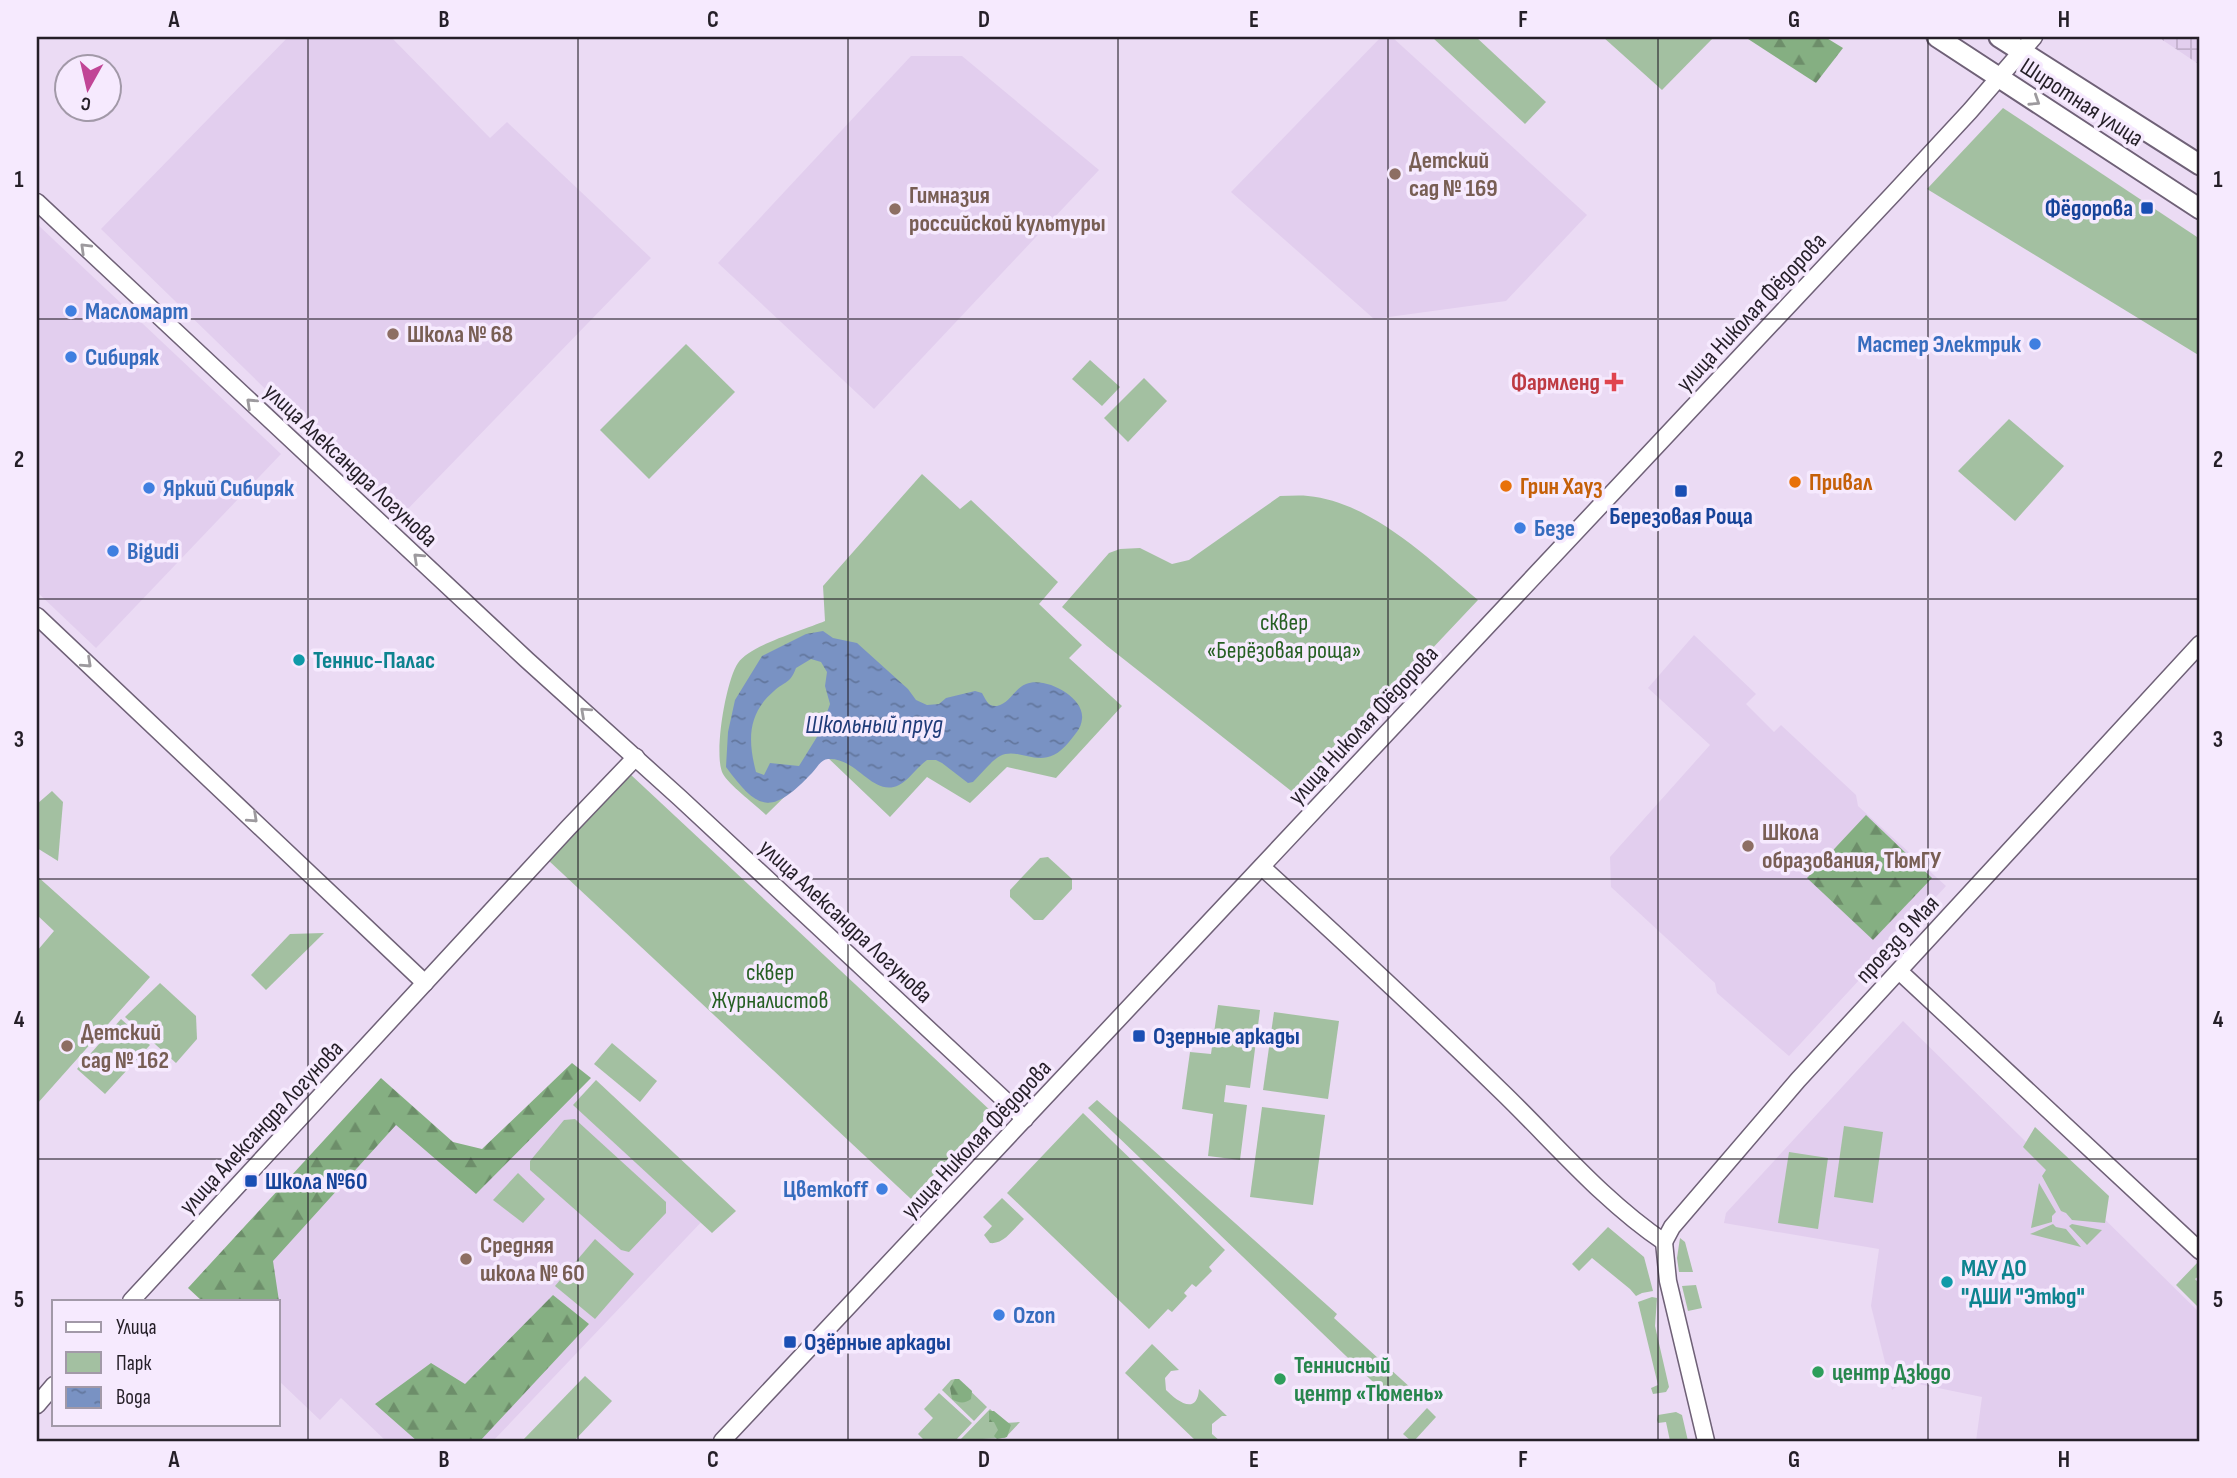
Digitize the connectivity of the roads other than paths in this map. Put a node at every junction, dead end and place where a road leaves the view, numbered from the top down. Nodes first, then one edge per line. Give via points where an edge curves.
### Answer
1 (1937, 37) edge
2 (1999, 37) edge
3 (2027, 44) edge
4 (2000, 78) junction
5 (2200, 165) edge
6 (37, 202) edge
7 (2200, 209) edge
8 (37, 616) edge
9 (2200, 644) edge
10 (636, 757) junction
11 (1262, 867) junction
12 (1899, 971) junction
13 (425, 983) junction
14 (1025, 1119) junction
15 (1664, 1242) junction
16 (2200, 1251) edge
17 (132, 1300) edge
18 (52, 1387) edge
19 (37, 1405) edge
20 (722, 1441) edge
21 (1706, 1441) edge

1 - 4 main road, Широтная улица
2 - 3 main road, Широтная улица
3 - 4 street, улица Николая Фёдорова
3 - 5 main road, Широтная улица
4 -> 7 main road, Широтная улица
4 - 11 street, улица Николая Фёдорова
10 -> 6 street, улица Александра Логунова
8 -> 13 street
9 - 12 street, проезд 9 Мая
10 - 13 street, улица Александра Логунова
10 - 14 street, улица Александра Логунова
11 - 14 street, улица Николая Фёдорова
11 - 15 street via 1502,1091 1613,1203
12 - 15 street, проезд 9 Мая via 1798,1080
12 - 16 street
13 - 17 street, улица Александра Логунова
14 - 20 street, улица Николая Фёдорова
15 - 21 street via 1668,1281
18 - 19 street

